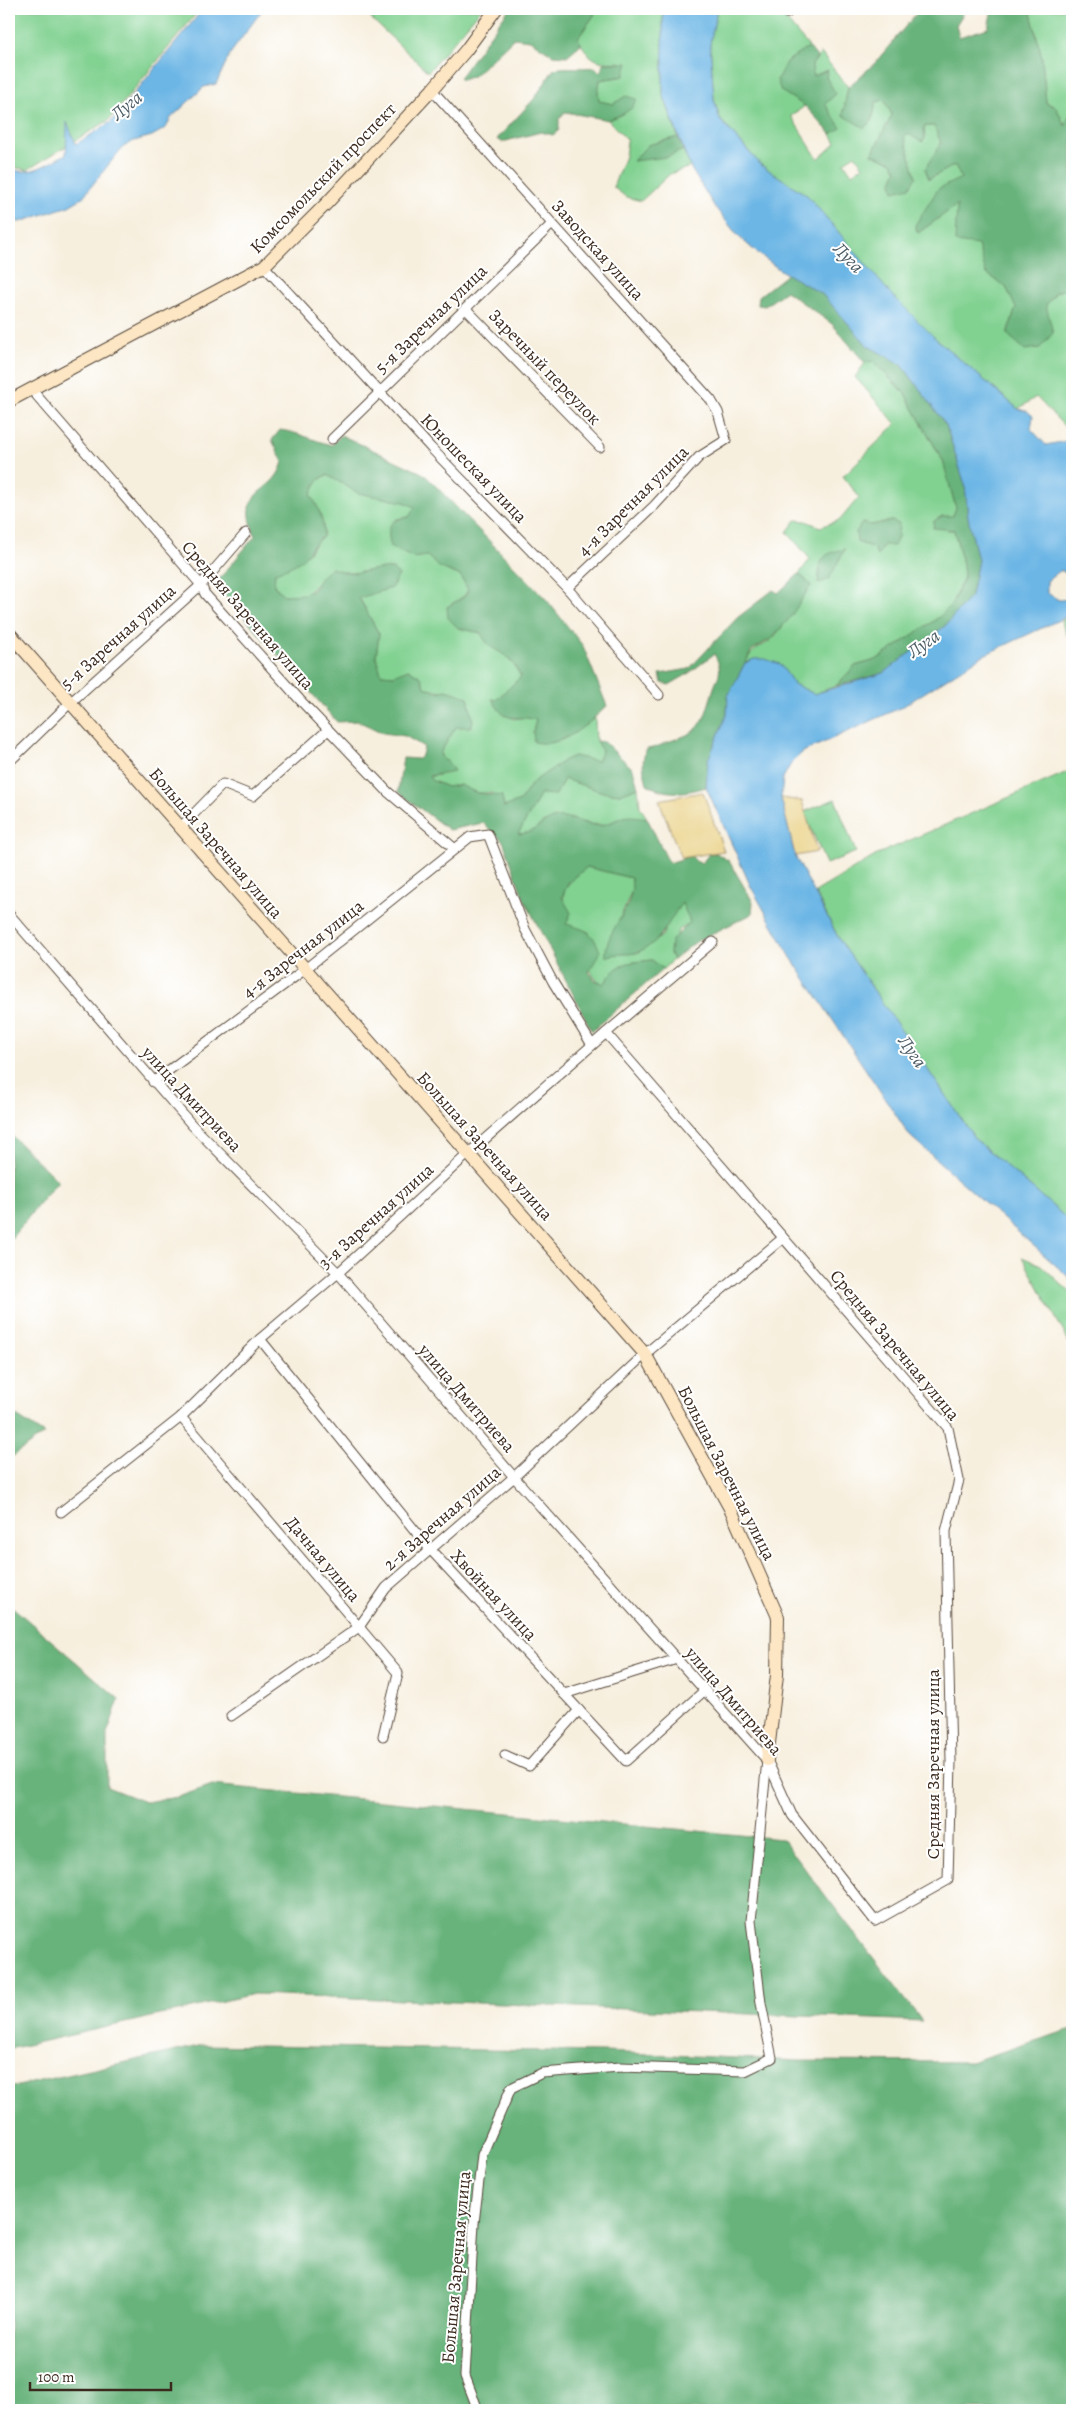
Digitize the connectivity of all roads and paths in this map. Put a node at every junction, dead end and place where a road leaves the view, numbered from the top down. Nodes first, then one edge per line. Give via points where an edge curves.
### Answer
1 (496, 9) edge
2 (432, 90) junction
3 (552, 224) junction
4 (264, 266) junction
5 (466, 309) junction
6 (31, 389) junction
7 (379, 392) junction
8 (9, 400) edge
9 (332, 439) dead end
10 (726, 440) joint
11 (600, 447) dead end
12 (246, 533) dead end
13 (201, 585) junction
14 (567, 588) junction
15 (9, 633) edge
16 (659, 695) dead end
17 (70, 703) junction
18 (328, 730) junction
19 (9, 762) edge
20 (180, 828) junction
21 (455, 849) junction
22 (9, 914) edge
23 (713, 942) dead end
24 (304, 970) junction
25 (606, 1033) junction
26 (592, 1045) junction
27 (153, 1082) junction
28 (469, 1153) junction
29 (783, 1238) junction
30 (338, 1273) junction
31 (260, 1339) junction
32 (645, 1354) junction
33 (181, 1417) junction
34 (514, 1477) junction
35 (61, 1512) dead end
36 (429, 1548) junction
37 (360, 1627) junction
38 (677, 1660) junction
39 (704, 1690) junction
40 (564, 1694) junction
41 (579, 1710) junction
42 (231, 1716) dead end
43 (384, 1736) dead end
44 (504, 1755) dead end
45 (767, 1760) junction
46 (875, 1921) joint
47 (478, 2410) edge

1 - 2 street, Комсомольский проспект
2 - 3 street, Заводская улица
2 - 4 street, Комсомольский проспект
3 - 5 street, 5-я Заречная улица
3 - 10 street, Заводская улица via 711,400
4 - 6 street, Комсомольский проспект
4 - 7 street, Юношеская улица
5 - 7 street, 5-я Заречная улица
5 - 11 street, Заречный переулок
6 - 8 street, Комсомольский проспект
6 - 13 street, Средняя Заречная улица
7 - 9 street, 5-я Заречная улица
7 - 14 street, Юношеская улица
10 - 14 street, 4-я Заречная улица via 699,457 654,506
12 - 13 street, 5-я Заречная улица
13 - 17 street, 5-я Заречная улица
13 - 18 street, Средняя Заречная улица via 204,594
14 - 16 street, Юношеская улица
15 - 17 street, Большая Заречная улица
17 - 19 street, 5-я Заречная улица
17 - 20 street, Большая Заречная улица
18 - 20 street via 253,796 223,784
18 - 21 street, Средняя Заречная улица via 388,792
20 - 24 street, Большая Заречная улица
21 - 24 street, 4-я Заречная улица
21 - 26 street, 4-я Заречная улица via 470,837 488,834 525,928 553,982
22 - 27 street, улица Дмитриева
23 - 25 street, 3-я Заречная улица
24 - 27 street, 4-я Заречная улица
24 - 28 street, Большая Заречная улица
25 - 26 street, 3-я Заречная улица
25 - 29 street, Средняя Заречная улица
26 - 28 street, 3-я Заречная улица
27 - 30 street, улица Дмитриева
28 - 30 street, 3-я Заречная улица
28 - 32 street, Большая Заречная улица
29 - 32 street, 2-я Заречная улица
29 - 46 street, Средняя Заречная улица via 948,1428 959,1480 946,1530 951,1762 948,1880
30 - 31 street, 3-я Заречная улица
30 - 34 street, улица Дмитриева
31 - 33 street, 3-я Заречная улица
31 - 36 street, Хвойная улица
32 - 34 street, 2-я Заречная улица
32 - 45 street, Большая Заречная улица via 731,1510 778,1616 777,1675
33 - 35 street, 3-я Заречная улица
33 - 37 street, Дачная улица
34 - 36 street, 2-я Заречная улица
34 - 38 street, улица Дмитриева
36 - 37 street, 2-я Заречная улица via 386,1588
36 - 40 street, Хвойная улица
37 - 42 street, 2-я Заречная улица
37 - 43 street, Дачная улица via 398,1673
38 - 39 street, улица Дмитриева
38 - 40 street
39 - 41 street, Хвойная улица via 626,1761
39 - 45 street, улица Дмитриева
40 - 41 street, Хвойная улица
41 - 44 street via 529,1766
45 - 46 street, улица Дмитриева via 792,1815
45 - 47 street, Большая Заречная улица via 751,1921 761,2003 772,2058 745,2071 620,2067 542,2073 511,2088 482,2155 474,2223 464,2376

